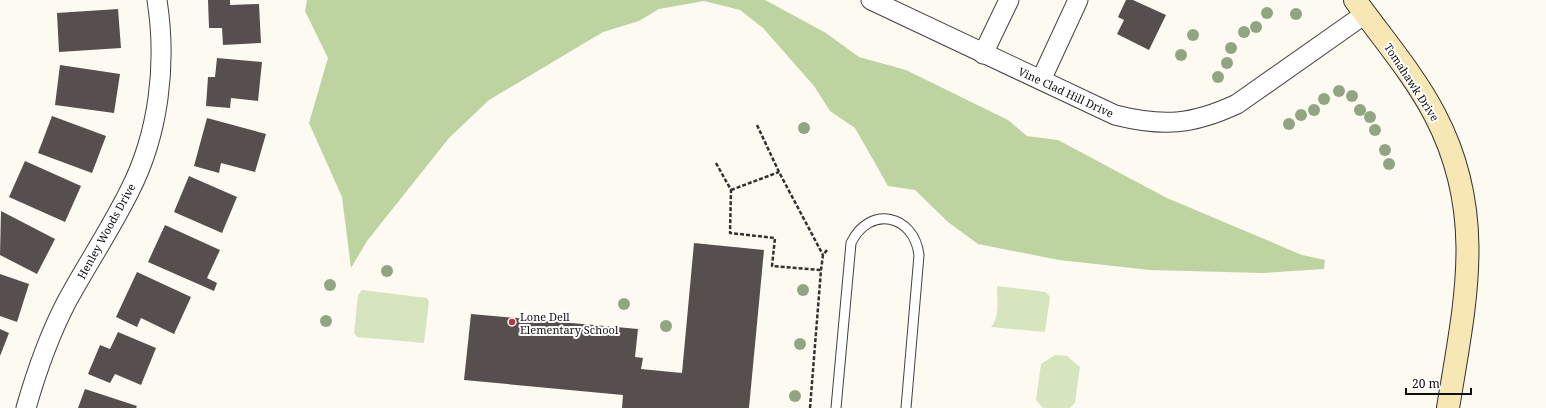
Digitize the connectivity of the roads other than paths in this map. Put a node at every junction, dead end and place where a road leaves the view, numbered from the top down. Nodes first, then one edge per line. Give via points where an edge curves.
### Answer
1 (158, 0) edge
2 (871, 0) edge
3 (1009, 0) edge
4 (1078, 0) edge
5 (1360, 7) edge
6 (983, 54) junction
7 (1041, 80) junction
8 (26, 408) edge
9 (836, 408) edge
10 (906, 408) edge
11 (1448, 408) edge

1 - 8 street, Henley Woods Drive via 161,35 159,92 147,146 130,192 66,305 44,355
2 - 6 street, Vine Clad Hill Drive
3 - 6 street
4 - 7 street
5 - 7 street, Vine Clad Hill Drive via 1237,104 1193,120 1168,123 1142,122 1115,115
5 - 11 street, Tomahawk Drive via 1435,114 1455,161 1465,199 1468,235 1466,292
6 - 7 street, Vine Clad Hill Drive
9 - 10 lane via 851,242 864,225 876,220 890,219 911,230 919,255

